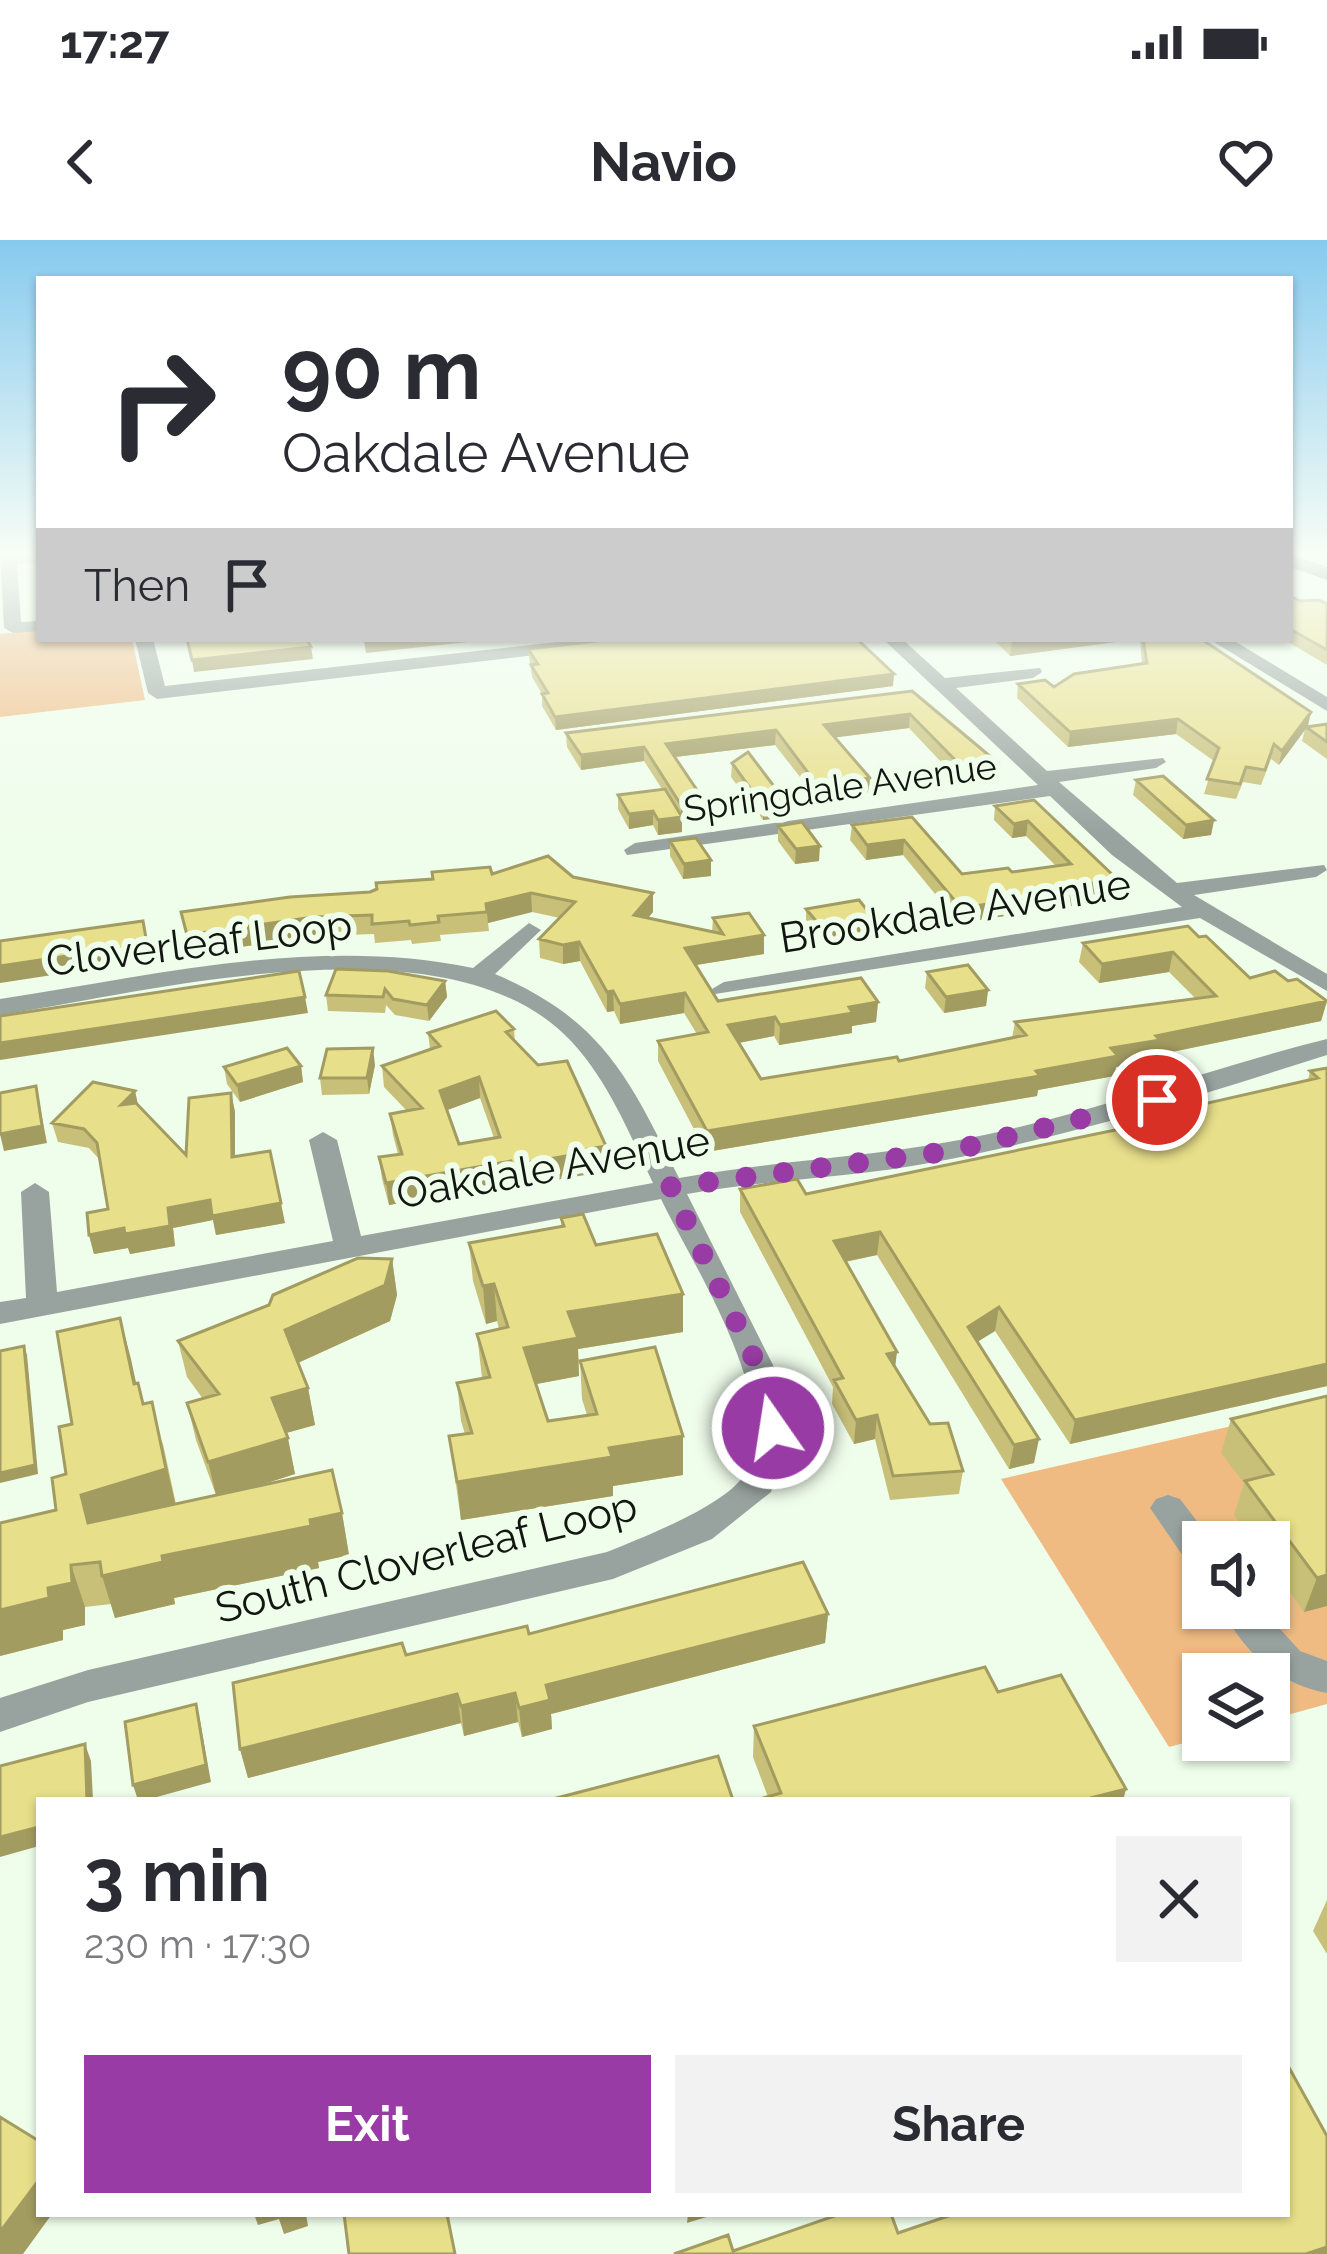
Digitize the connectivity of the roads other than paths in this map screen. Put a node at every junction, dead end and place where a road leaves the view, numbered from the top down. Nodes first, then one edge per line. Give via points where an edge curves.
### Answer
1 (146, 646) edge
2 (569, 646) edge
3 (899, 646) edge
4 (1230, 646) edge
5 (1033, 672) dead end
6 (939, 689) junction
7 (1327, 705) edge
8 (1156, 762) dead end
9 (1049, 783) junction
10 (634, 850) dead end
11 (1316, 870) dead end
12 (1172, 892) junction
13 (1200, 910) junction
14 (530, 930) dead end
15 (478, 976) junction
16 (1327, 984) edge
17 (724, 989) dead end
18 (0, 1007) edge
19 (1327, 1047) edge
20 (323, 1140) dead end
21 (670, 1187) junction
22 (35, 1192) dead end
23 (349, 1247) junction
24 (42, 1305) junction
25 (0, 1313) edge
26 (1168, 1508) dead end
27 (1182, 1527) edge
28 (1255, 1629) edge
29 (1327, 1676) edge
30 (0, 1715) edge

1 - 2 street via 157,693
3 - 6 street
4 - 7 street
5 - 6 street
6 - 9 street
8 - 9 street, Springdale Avenue
9 - 10 street, Springdale Avenue
9 - 12 street
11 - 12 street, Brookdale Avenue
12 - 13 street
13 - 16 street
13 - 17 street, Brookdale Avenue
14 - 15 street
15 - 18 street, Cloverleaf Loop via 346,960
15 - 21 street, Cloverleaf Loop via 566,1018 598,1051
19 - 21 street, Oakdale Avenue via 1114,1113 951,1151
20 - 23 street
21 - 23 street, Oakdale Avenue
21 - 30 street, South Cloverleaf Loop via 764,1379 773,1428 759,1483 699,1529 613,1565 88,1686
22 - 24 street
23 - 24 street, Oakdale Avenue
24 - 25 street, Oakdale Avenue
26 - 27 street
28 - 29 street via 1277,1659

